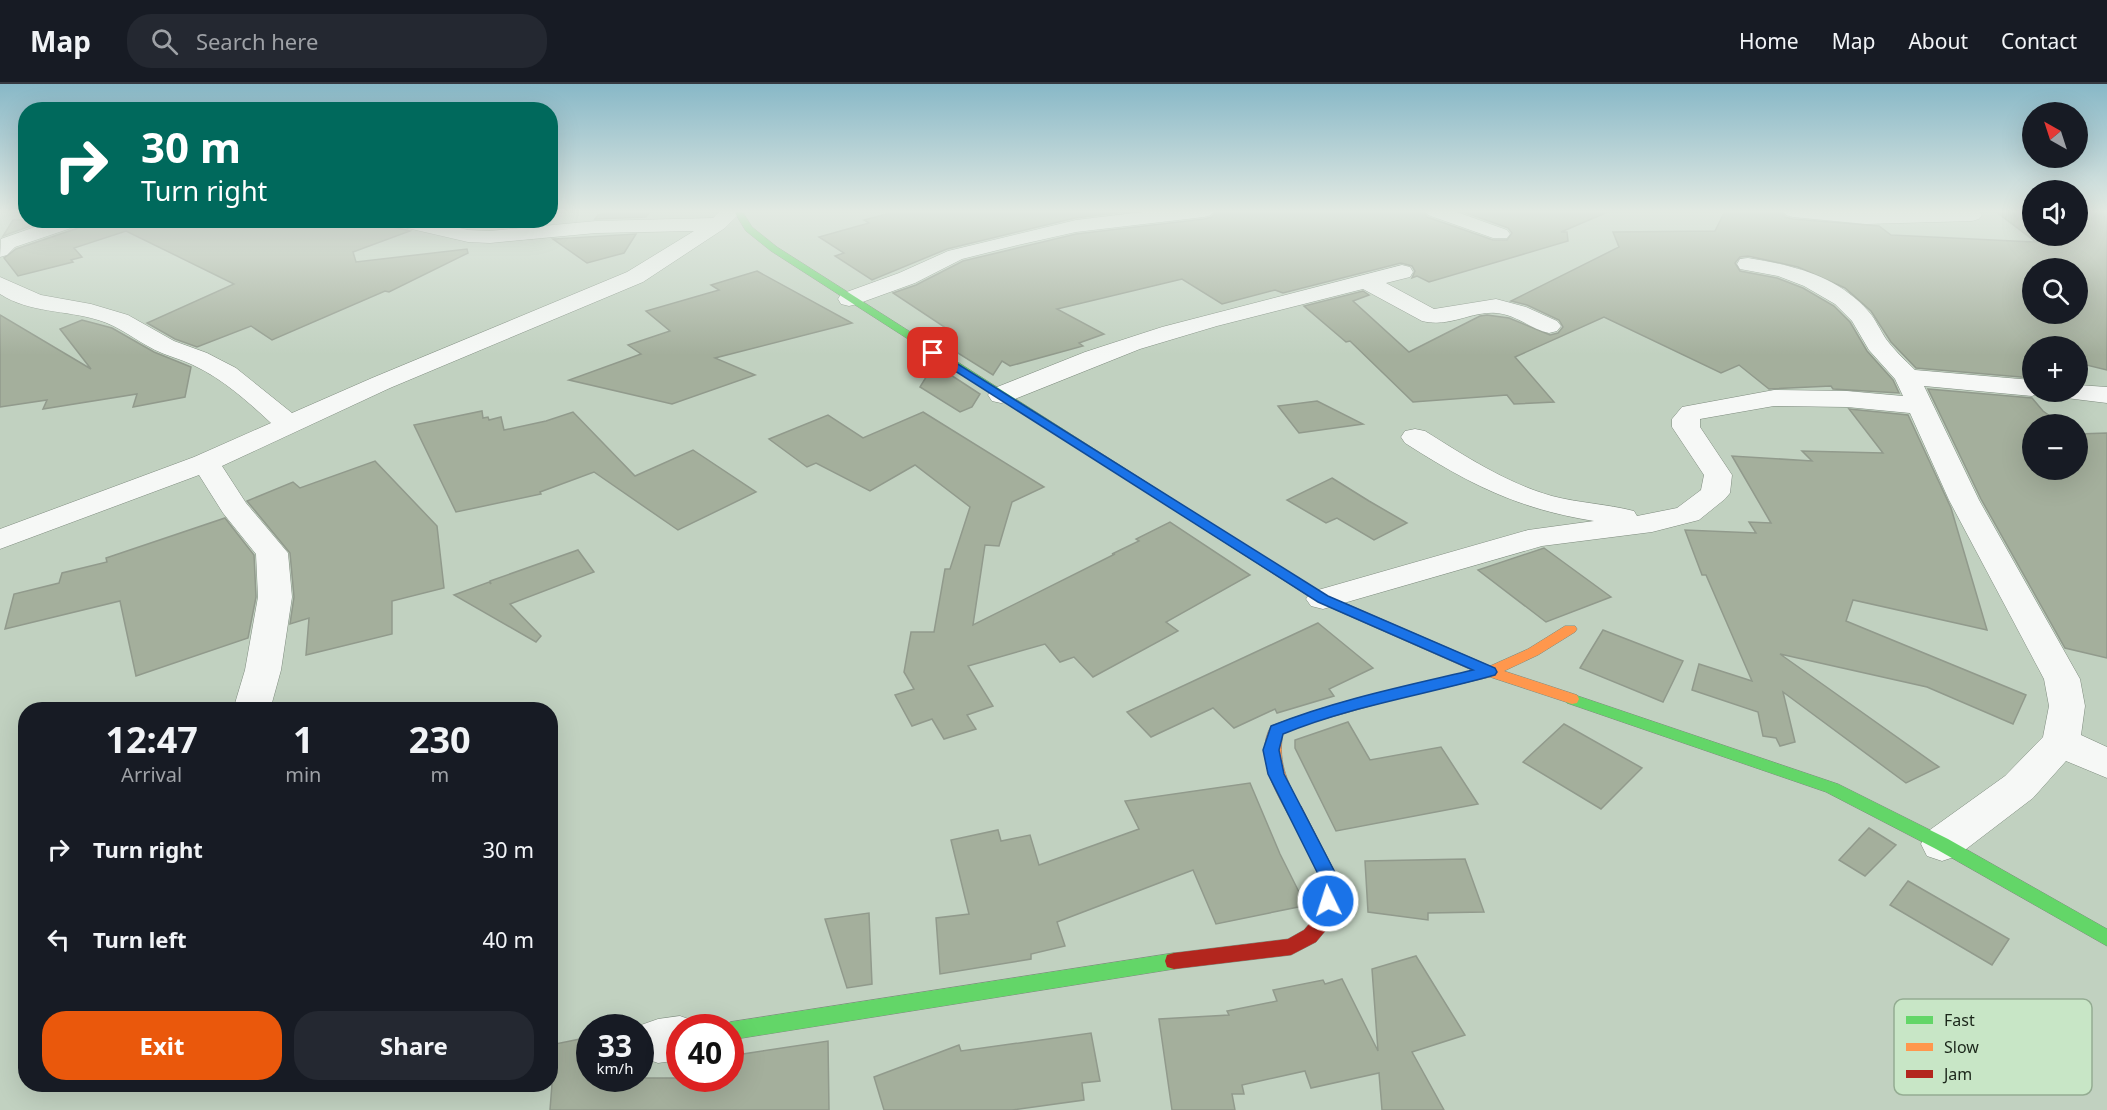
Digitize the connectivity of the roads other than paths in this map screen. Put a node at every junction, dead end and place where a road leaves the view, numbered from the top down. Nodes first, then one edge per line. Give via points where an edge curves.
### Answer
1 (662, 259) edge
2 (789, 259) edge
3 (947, 259) edge
4 (1748, 264) dead end
5 (1402, 272) dead end
6 (1366, 281) junction
7 (0, 284) edge
8 (849, 299) junction
9 (1550, 326) dead end
10 (1907, 377) junction
11 (2022, 387) edge
12 (2088, 394) edge
13 (1001, 395) junction
14 (2107, 395) edge
15 (1922, 406) junction
16 (290, 426) junction
17 (1415, 438) dead end
18 (204, 463) junction
19 (1544, 502) junction
20 (1652, 523) junction
21 (1539, 537) junction
22 (0, 540) edge
23 (1323, 599) junction
24 (1570, 629) dead end
25 (1490, 672) junction
26 (255, 702) edge
27 (2061, 742) junction
28 (2107, 764) edge
29 (1942, 844) junction
30 (2107, 938) edge
31 (744, 1029) edge

1 - 16 street via 635,277 381,383
2 - 8 street
3 - 8 street
4 - 10 street via 1783,270 1843,299
5 - 6 street
6 - 9 street via 1430,316 1496,306
6 - 13 street via 1170,333
7 - 16 street via 23,298 108,315 165,346 205,361 260,398
8 - 13 street
10 - 11 street
10 - 15 street
12 - 14 street
13 - 23 street
15 - 20 street via 1774,398 1691,412 1685,418 1686,427 1718,475 1715,493 1688,513
15 - 27 street via 1964,500 2062,679 2067,706
16 - 18 street
17 - 19 street via 1466,469
18 - 22 street
18 - 26 street via 272,553 275,597
19 - 20 street
19 - 21 street
20 - 21 street
21 - 23 street
23 - 25 street
24 - 25 street
25 - 29 street via 1810,780
25 - 31 street via 1395,694 1276,730 1271,750 1276,774 1331,882 1325,920 1310,936 1291,946 1136,965
27 - 28 street
27 - 29 street via 2019,787
29 - 30 street

